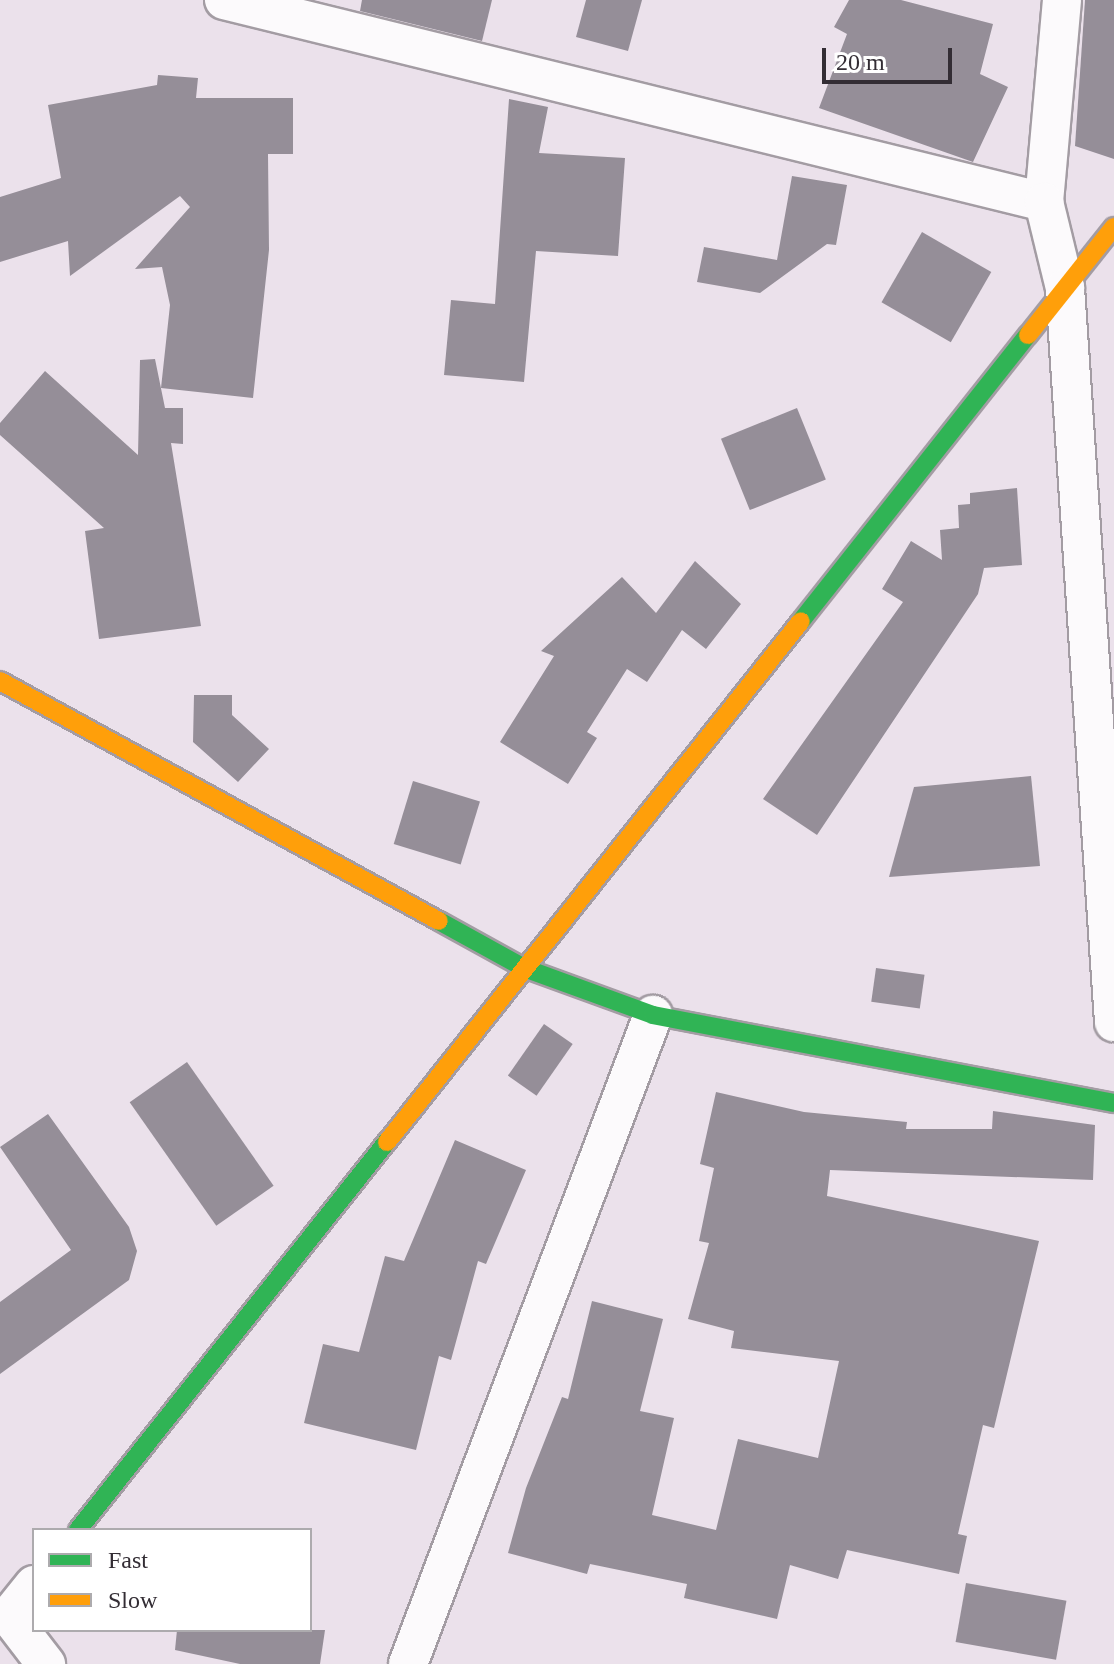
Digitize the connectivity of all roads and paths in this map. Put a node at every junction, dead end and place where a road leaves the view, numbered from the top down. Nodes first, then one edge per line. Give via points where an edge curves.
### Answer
1 (224, 0) edge
2 (1062, 0) edge
3 (1044, 202) junction
4 (1114, 227) edge
5 (1065, 288) junction
6 (1098, 614) edge
7 (0, 681) edge
8 (524, 968) junction
9 (653, 1015) junction
10 (1114, 1022) edge
11 (1114, 1103) edge
12 (80, 1528) edge
13 (32, 1587) edge
14 (46, 1664) edge
15 (408, 1664) edge

1 - 3 street
2 - 3 street
3 - 5 street
4 - 5 street
5 - 6 street
5 - 8 street
6 - 10 street
7 - 8 street
8 - 9 street
8 - 12 street
9 - 11 street
9 - 15 street
13 - 14 street via 9,1616

